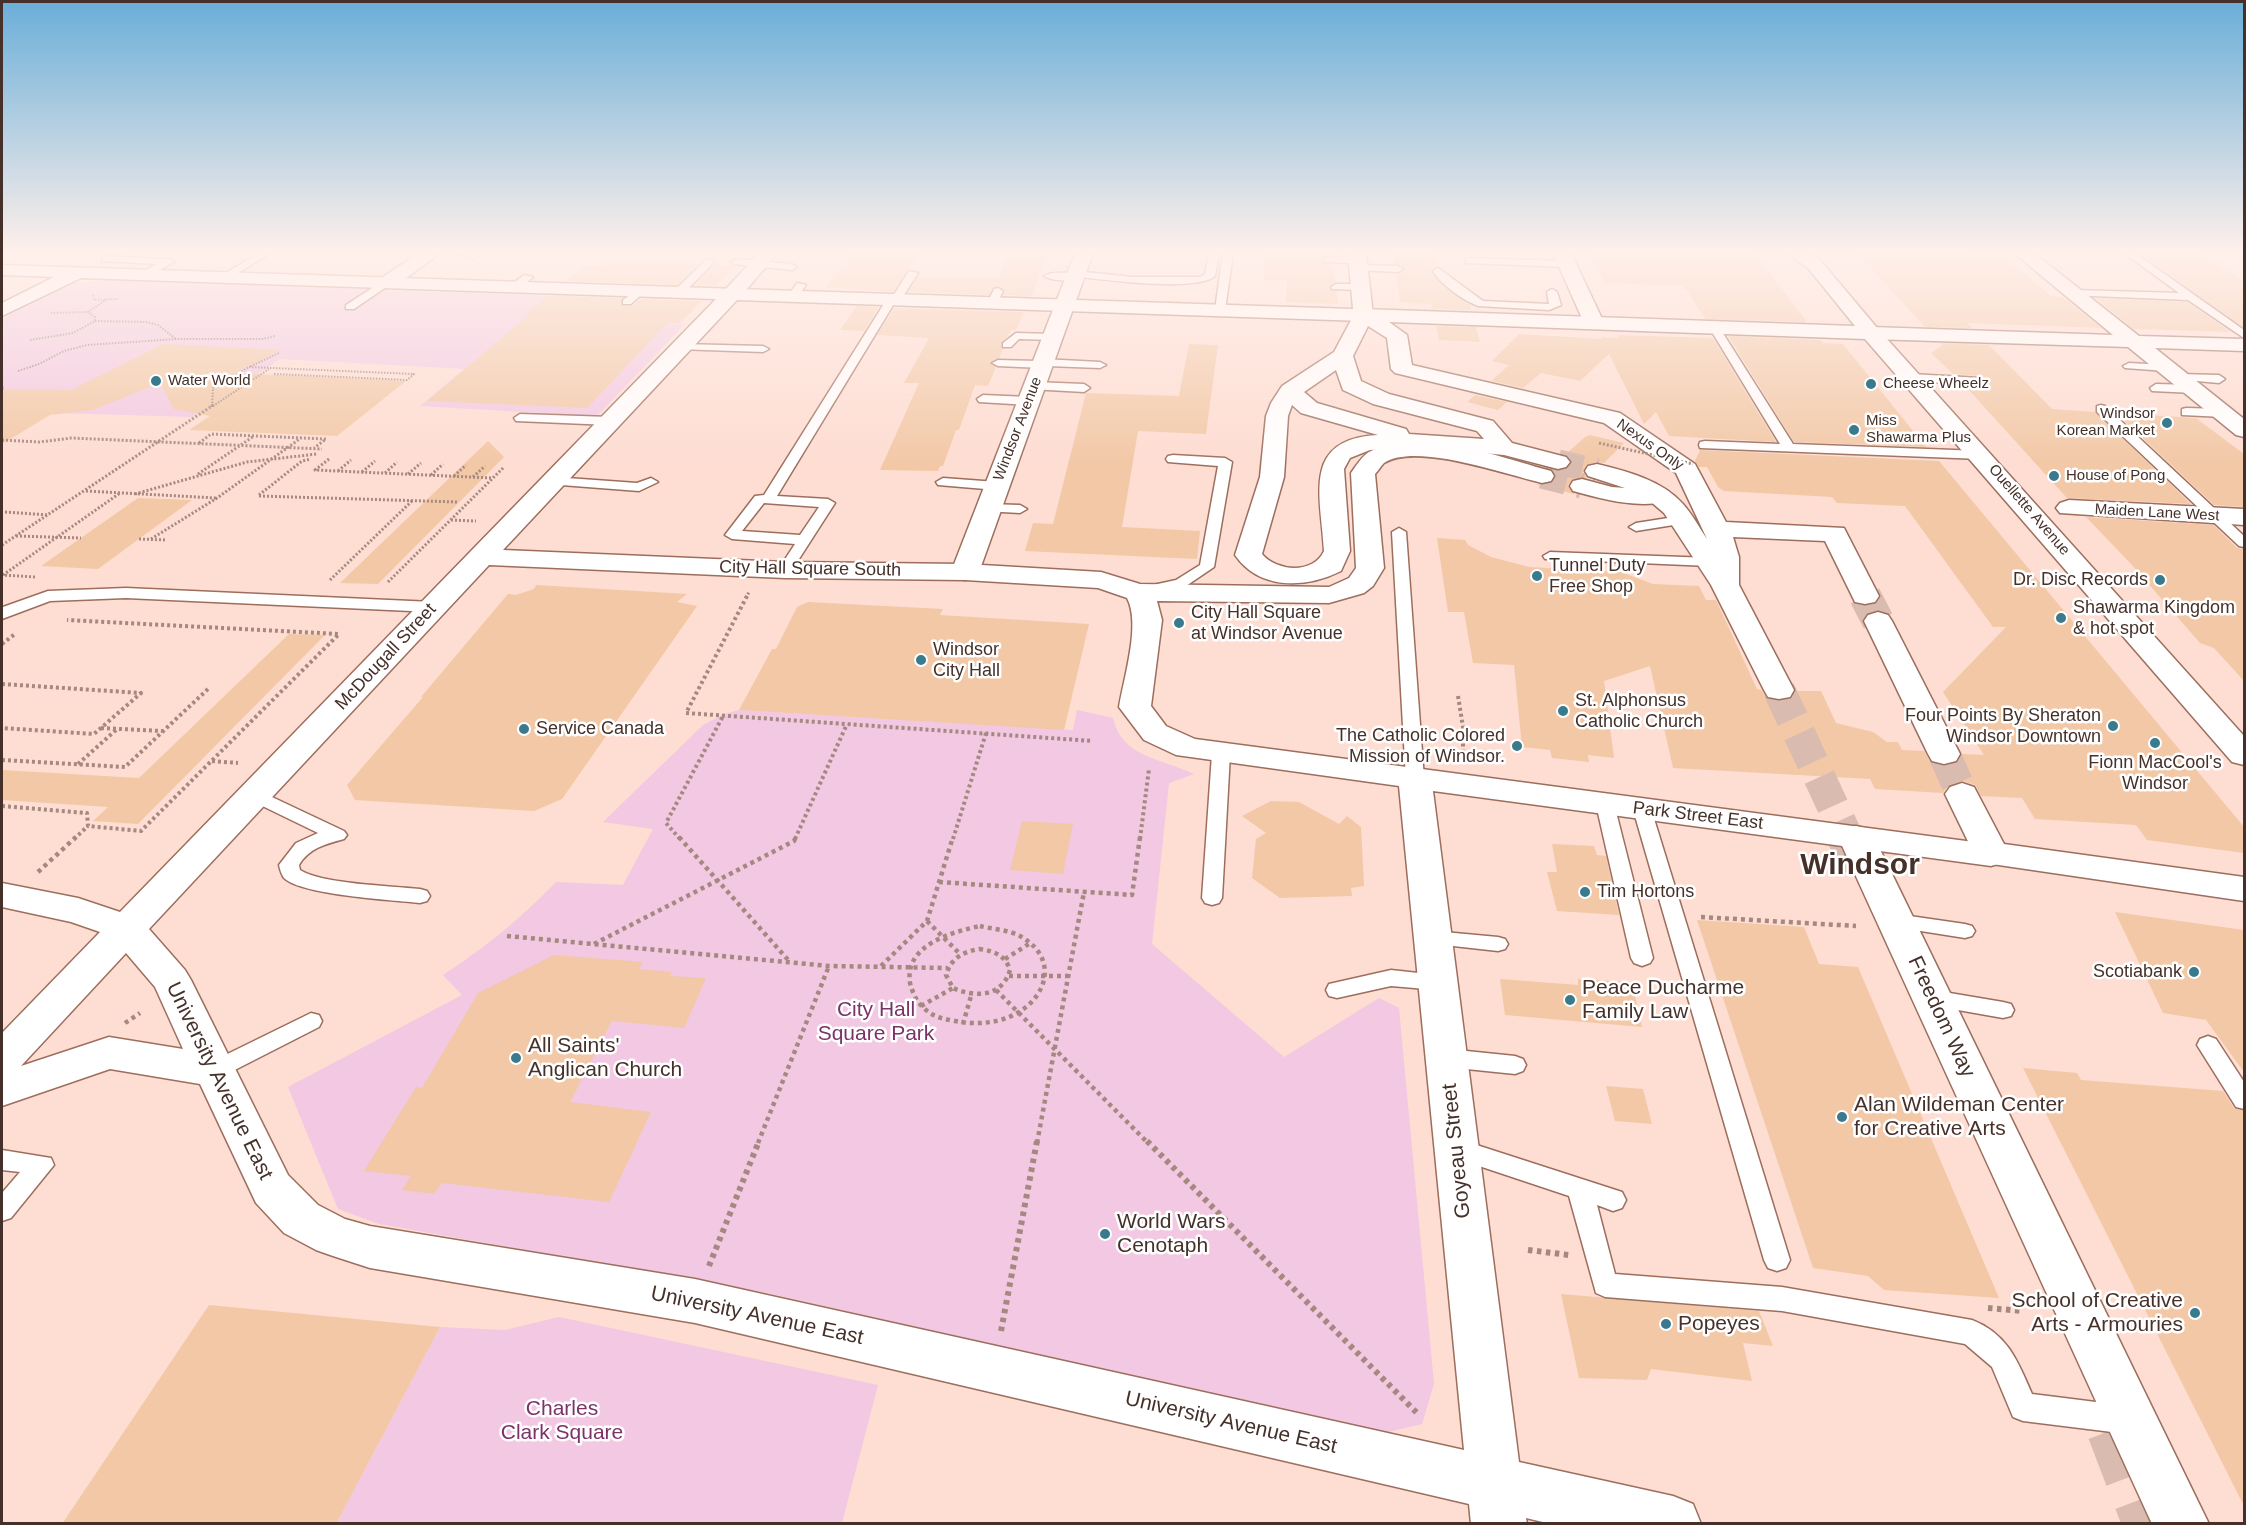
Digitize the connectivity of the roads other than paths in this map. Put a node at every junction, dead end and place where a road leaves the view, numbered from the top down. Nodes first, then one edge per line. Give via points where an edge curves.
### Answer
1 (702, 324) edge
2 (878, 324) edge
3 (1058, 324) edge
4 (1359, 324) edge
5 (1379, 324) edge
6 (1629, 324) edge
7 (1864, 324) edge
8 (2112, 324) edge
9 (2229, 324) edge
10 (1714, 327) junction
11 (1871, 333) junction
12 (2244, 335) edge
13 (1053, 337) junction
14 (2133, 341) junction
15 (683, 344) junction
16 (1007, 345) dead end
17 (2244, 345) edge
18 (765, 347) dead end
19 (1343, 357) junction
20 (998, 363) dead end
21 (1100, 365) dead end
22 (2129, 366) dead end
23 (1037, 378) junction
24 (1912, 378) junction
25 (2179, 378) junction
26 (2220, 379) dead end
27 (1980, 382) dead end
28 (1084, 388) dead end
29 (2156, 388) dead end
30 (1290, 391) junction
31 (983, 399) dead end
32 (2101, 409) dead end
33 (2186, 412) dead end
34 (2223, 413) junction
35 (520, 418) dead end
36 (610, 421) junction
37 (2244, 430) edge
38 (1421, 440) junction
39 (1705, 444) dead end
40 (1505, 448) junction
41 (1789, 448) junction
42 (1981, 455) junction
43 (1173, 459) dead end
44 (556, 478) junction
45 (1589, 479) tunnel mouth
46 (943, 482) dead end
47 (997, 486) junction
48 (768, 499) junction
49 (988, 508) junction
50 (2069, 508) dead end
51 (1020, 510) dead end
52 (2214, 515) junction
53 (2244, 517) edge
54 (1681, 520) junction
55 (1636, 527) dead end
56 (1717, 529) junction
57 (1399, 532) dead end
58 (803, 540) junction
59 (2244, 543) edge
60 (1550, 556) dead end
61 (480, 557) junction
62 (785, 570) junction
63 (964, 572) junction
64 (1718, 573) junction
65 (1138, 592) junction
66 (433, 607) junction
67 (2, 614) edge
68 (1779, 690) tunnel mouth
69 (1221, 754) junction
70 (1944, 754) tunnel mouth
71 (2244, 755) edge
72 (1415, 779) junction
73 (1962, 794) tunnel mouth
74 (255, 795) junction
75 (1605, 804) junction
76 (1642, 809) junction
77 (1856, 837) junction
78 (1991, 854) junction
79 (2244, 889) edge
80 (2, 895) edge
81 (420, 896) dead end
82 (1212, 898) dead end
83 (1876, 924) junction
84 (127, 928) junction
85 (1965, 931) dead end
86 (1433, 938) junction
87 (1498, 944) dead end
88 (1642, 958) dead end
89 (1438, 982) junction
90 (1337, 990) dead end
91 (1932, 998) junction
92 (2003, 1010) dead end
93 (311, 1021) dead end
94 (2208, 1045) dead end
95 (1447, 1058) junction
96 (2, 1059) edge
97 (1515, 1065) dead end
98 (215, 1070) junction
99 (2, 1089) edge
100 (2244, 1100) edge
101 (1457, 1149) junction
102 (2, 1160) edge
103 (1580, 1189) junction
104 (1613, 1200) dead end
105 (2, 1210) edge
106 (1778, 1260) dead end
107 (2132, 1421) junction
108 (1497, 1503) edge
109 (1673, 1524) edge
110 (2181, 1524) edge

1 - 15 street, McDougall Street
2 - 48 lane
3 - 13 street, Windsor Avenue
4 - 19 street
5 - 56 street, Nexus Only via 1397,335 1402,369 1612,418 1686,469
6 - 10 street
7 - 11 street, Ouellette Avenue
8 - 14 street
9 - 12 lane
10 - 11 street
10 - 41 lane
11 - 14 street
11 - 24 street, Ouellette Avenue
13 - 16 lane via 1016,336
13 - 23 street, Windsor Avenue
14 - 17 street
14 - 25 street
15 - 18 lane
15 - 36 street, McDougall Street
19 - 30 street
19 - 40 street via 1351,385 1363,392 1485,426
20 - 23 lane
21 - 23 lane
22 - 25 lane
23 - 28 lane
23 - 31 lane
23 - 47 street, Windsor Avenue
24 - 27 lane
24 - 42 street, Ouellette Avenue
25 - 26 lane
25 - 29 lane
25 - 34 street
30 - 38 street via 1300,402 1318,411
30 - 38 street via 1278,411 1272,477 1248,555 1264,570 1310,574 1331,565 1335,559 1332,469 1341,453 1366,443
32 - 52 lane
33 - 34 lane
34 - 37 street
35 - 36 lane
36 - 44 street, McDougall Street
38 - 40 street
39 - 41 lane
40 - 65 street, City Hall Square South via 1550,469 1414,449 1387,452 1367,464 1363,473 1370,568 1365,580 1354,588 1329,595
41 - 42 lane
42 - 71 street, Ouellette Avenue
43 - 65 lane via 1225,462 1207,567 1181,583
44 - 44 lane via 639,487 651,482
44 - 61 street, McDougall Street
45 - 54 street via 1611,494 1659,496
46 - 47 lane
47 - 49 street, Windsor Avenue
48 - 58 lane via 828,503
48 - 58 lane via 759,499 732,535
49 - 51 lane
49 - 63 street, Windsor Avenue
50 - 52 street, Maiden Lane West
52 - 53 street, Maiden Lane West
52 - 59 lane
54 - 55 lane
54 - 64 street
56 - 64 street, Nexus Only via 1726,556
56 - 70 street via 1834,534
57 - 72 lane
58 - 62 lane
60 - 64 lane
61 - 62 street, City Hall Square South
61 - 66 street, McDougall Street
62 - 63 street, City Hall Square South
63 - 65 street, City Hall Square South via 1101,580
64 - 68 street
65 - 69 street, Park Street East via 1148,620 1135,707 1155,733 1188,748
66 - 67 lane via 126,593 48,596
66 - 74 street, McDougall Street
69 - 72 street, Park Street East
69 - 82 lane
72 - 75 street, Park Street East
72 - 86 street, Goyeau Street
73 - 78 street
74 - 81 lane via 338,836 318,839 302,848 289,865 291,873 300,879
74 - 84 street, McDougall Street
75 - 76 street, Park Street East
75 - 88 lane
76 - 77 street, Park Street East
76 - 106 lane
77 - 78 street, Park Street East
77 - 83 street, Freedom Way
78 - 79 street, Park Street East
80 - 84 street via 78,911
83 - 85 lane
83 - 91 street, Freedom Way
84 - 96 street, McDougall Street
84 - 98 street, University Avenue East via 171,980
86 - 87 lane
86 - 89 street, Goyeau Street
89 - 90 lane via 1391,978
89 - 95 street, Goyeau Street
91 - 92 lane
91 - 107 street, Freedom Way
93 - 98 lane
94 - 100 lane
95 - 97 lane
95 - 101 street, Goyeau Street
98 - 99 street via 109,1053
98 - 108 street, University Avenue East via 272,1189 301,1219 333,1236 370,1247 695,1301
101 - 103 lane
101 - 108 street, Goyeau Street
102 - 105 lane via 42,1165
103 - 104 lane
103 - 107 lane via 1605,1285 1782,1299 1972,1333 2002,1358 2023,1407
107 - 110 street, Freedom Way
108 - 109 street, University Avenue East

